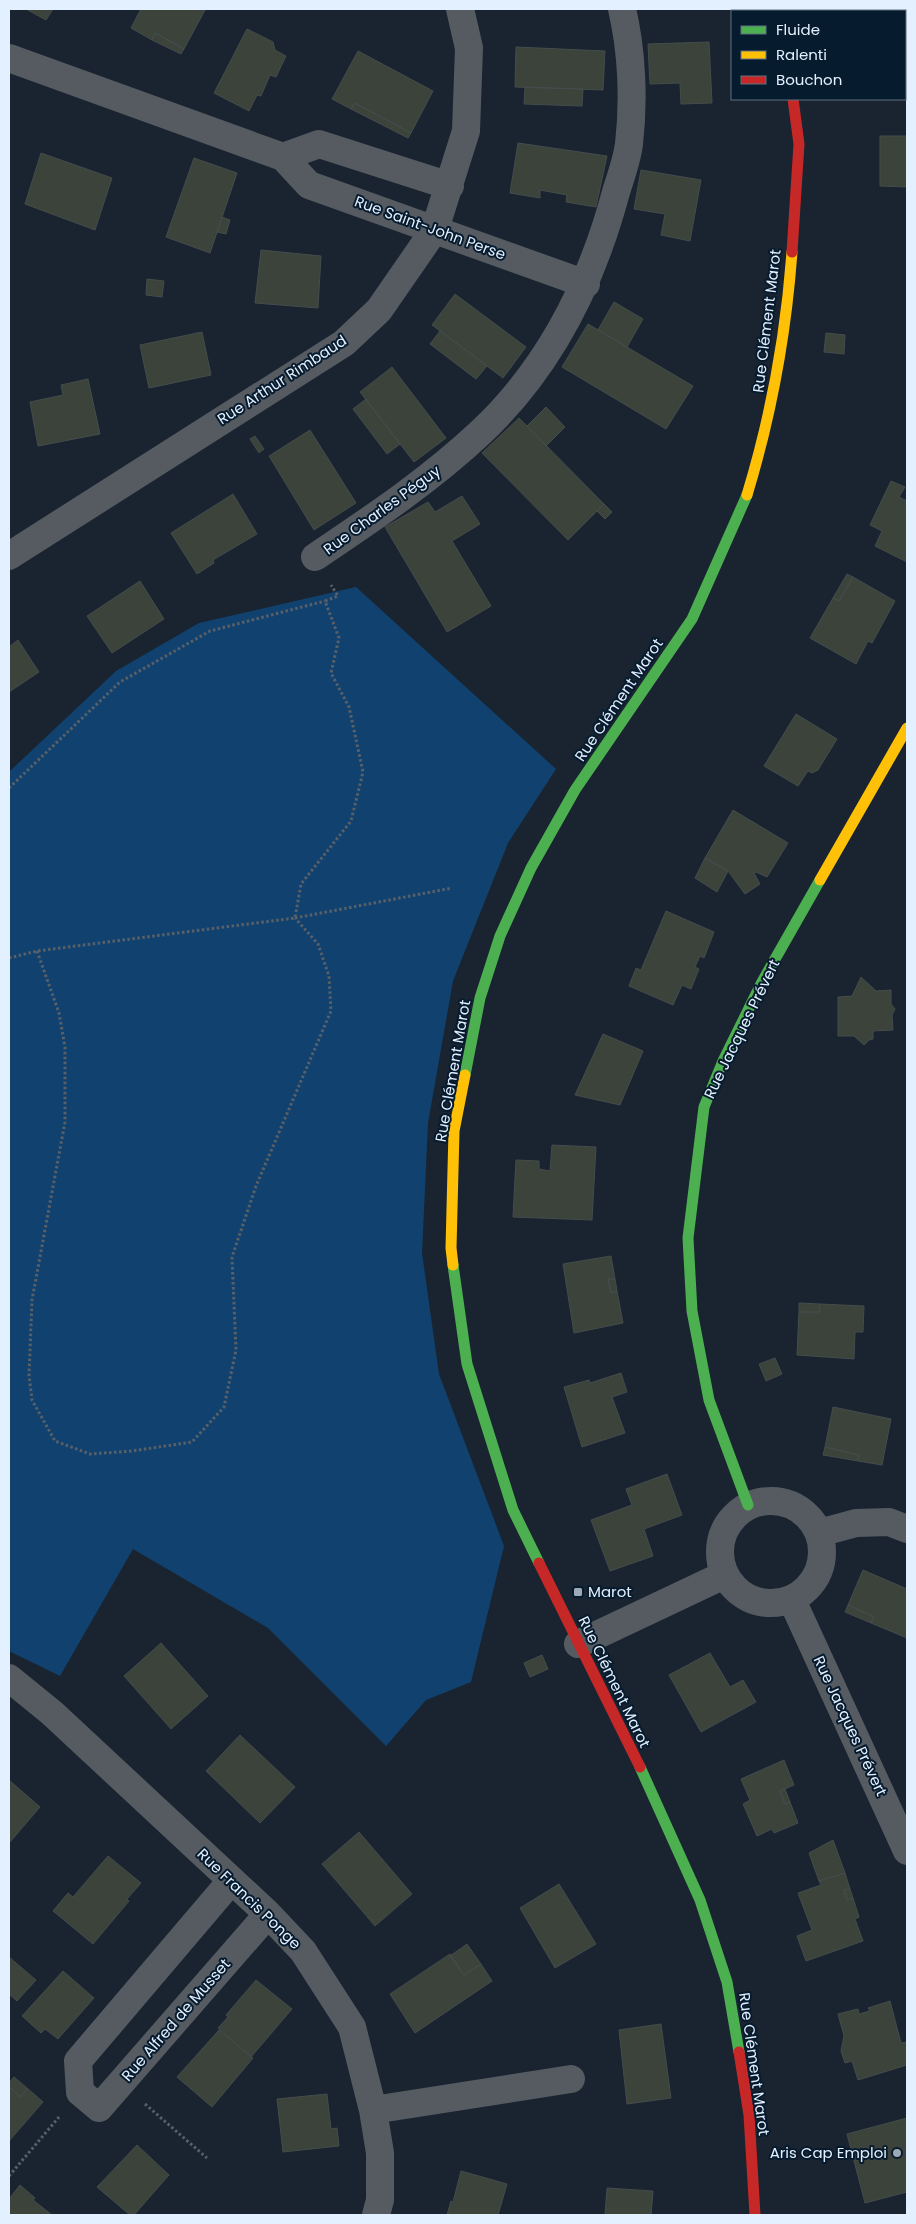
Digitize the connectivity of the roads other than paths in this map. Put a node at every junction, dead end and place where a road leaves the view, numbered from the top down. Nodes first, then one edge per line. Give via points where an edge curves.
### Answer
1 (460, 9) edge
2 (622, 9) edge
3 (9, 58) edge
4 (793, 100) edge
5 (283, 157) junction
6 (450, 186) junction
7 (435, 229) junction
8 (586, 284) junction
9 (9, 556) edge
10 (315, 557) road end
11 (907, 728) edge
12 (748, 1505) junction
13 (907, 1529) edge
14 (819, 1533) junction
15 (724, 1575) junction
16 (792, 1600) junction
17 (578, 1644) junction
18 (9, 1678) edge
19 (907, 1851) edge
20 (231, 1881) junction
21 (268, 1914) junction
22 (571, 2079) dead end
23 (373, 2110) junction
24 (376, 2215) edge
25 (755, 2215) edge

1 - 6 street, Rue Arthur Rimbaud via 469,48 466,131
2 - 8 street, Rue Charles Péguy via 631,89 629,145
3 - 5 street, Rue Saint-John Perse
4 - 17 street, Rue Clément Marot via 798,144 789,289 779,363 762,447 745,503 692,619 575,790 527,876 500,936 480,998 454,1131 451,1248 467,1364 513,1510
5 - 6 street via 319,144
5 - 7 street, Rue Saint-John Perse via 309,185
6 - 7 street, Rue Arthur Rimbaud
7 - 8 street, Rue Saint-John Perse
7 - 9 street, Rue Arthur Rimbaud via 379,310 344,343
8 - 10 street, Rue Charles Péguy via 549,351 521,390 482,431 429,479
11 - 12 street, Rue Jacques Prévert via 762,982 704,1107 688,1238 692,1311 709,1400
12 - 14 street via 768,1500 788,1504 806,1514
12 - 15 street via 731,1518 721,1535 719,1557
13 - 14 street via 889,1522 856,1523
14 - 16 street via 823,1550 820,1570 810,1587
15 - 16 street via 738,1592 756,1602 776,1604
15 - 17 street
16 - 19 street, Rue Jacques Prévert
17 - 25 street, Rue Clément Marot via 666,1822 700,1900 728,1982 749,2115
18 - 20 street, Rue Francis Ponge via 52,1713
20 - 21 street, Rue Francis Ponge
20 - 21 street, Rue Alfred de Musset via 78,2061 80,2092 99,2108
21 - 23 street, Rue Francis Ponge via 303,1951 352,2028
22 - 23 street
23 - 24 street, Rue Francis Ponge via 380,2153 380,2200

